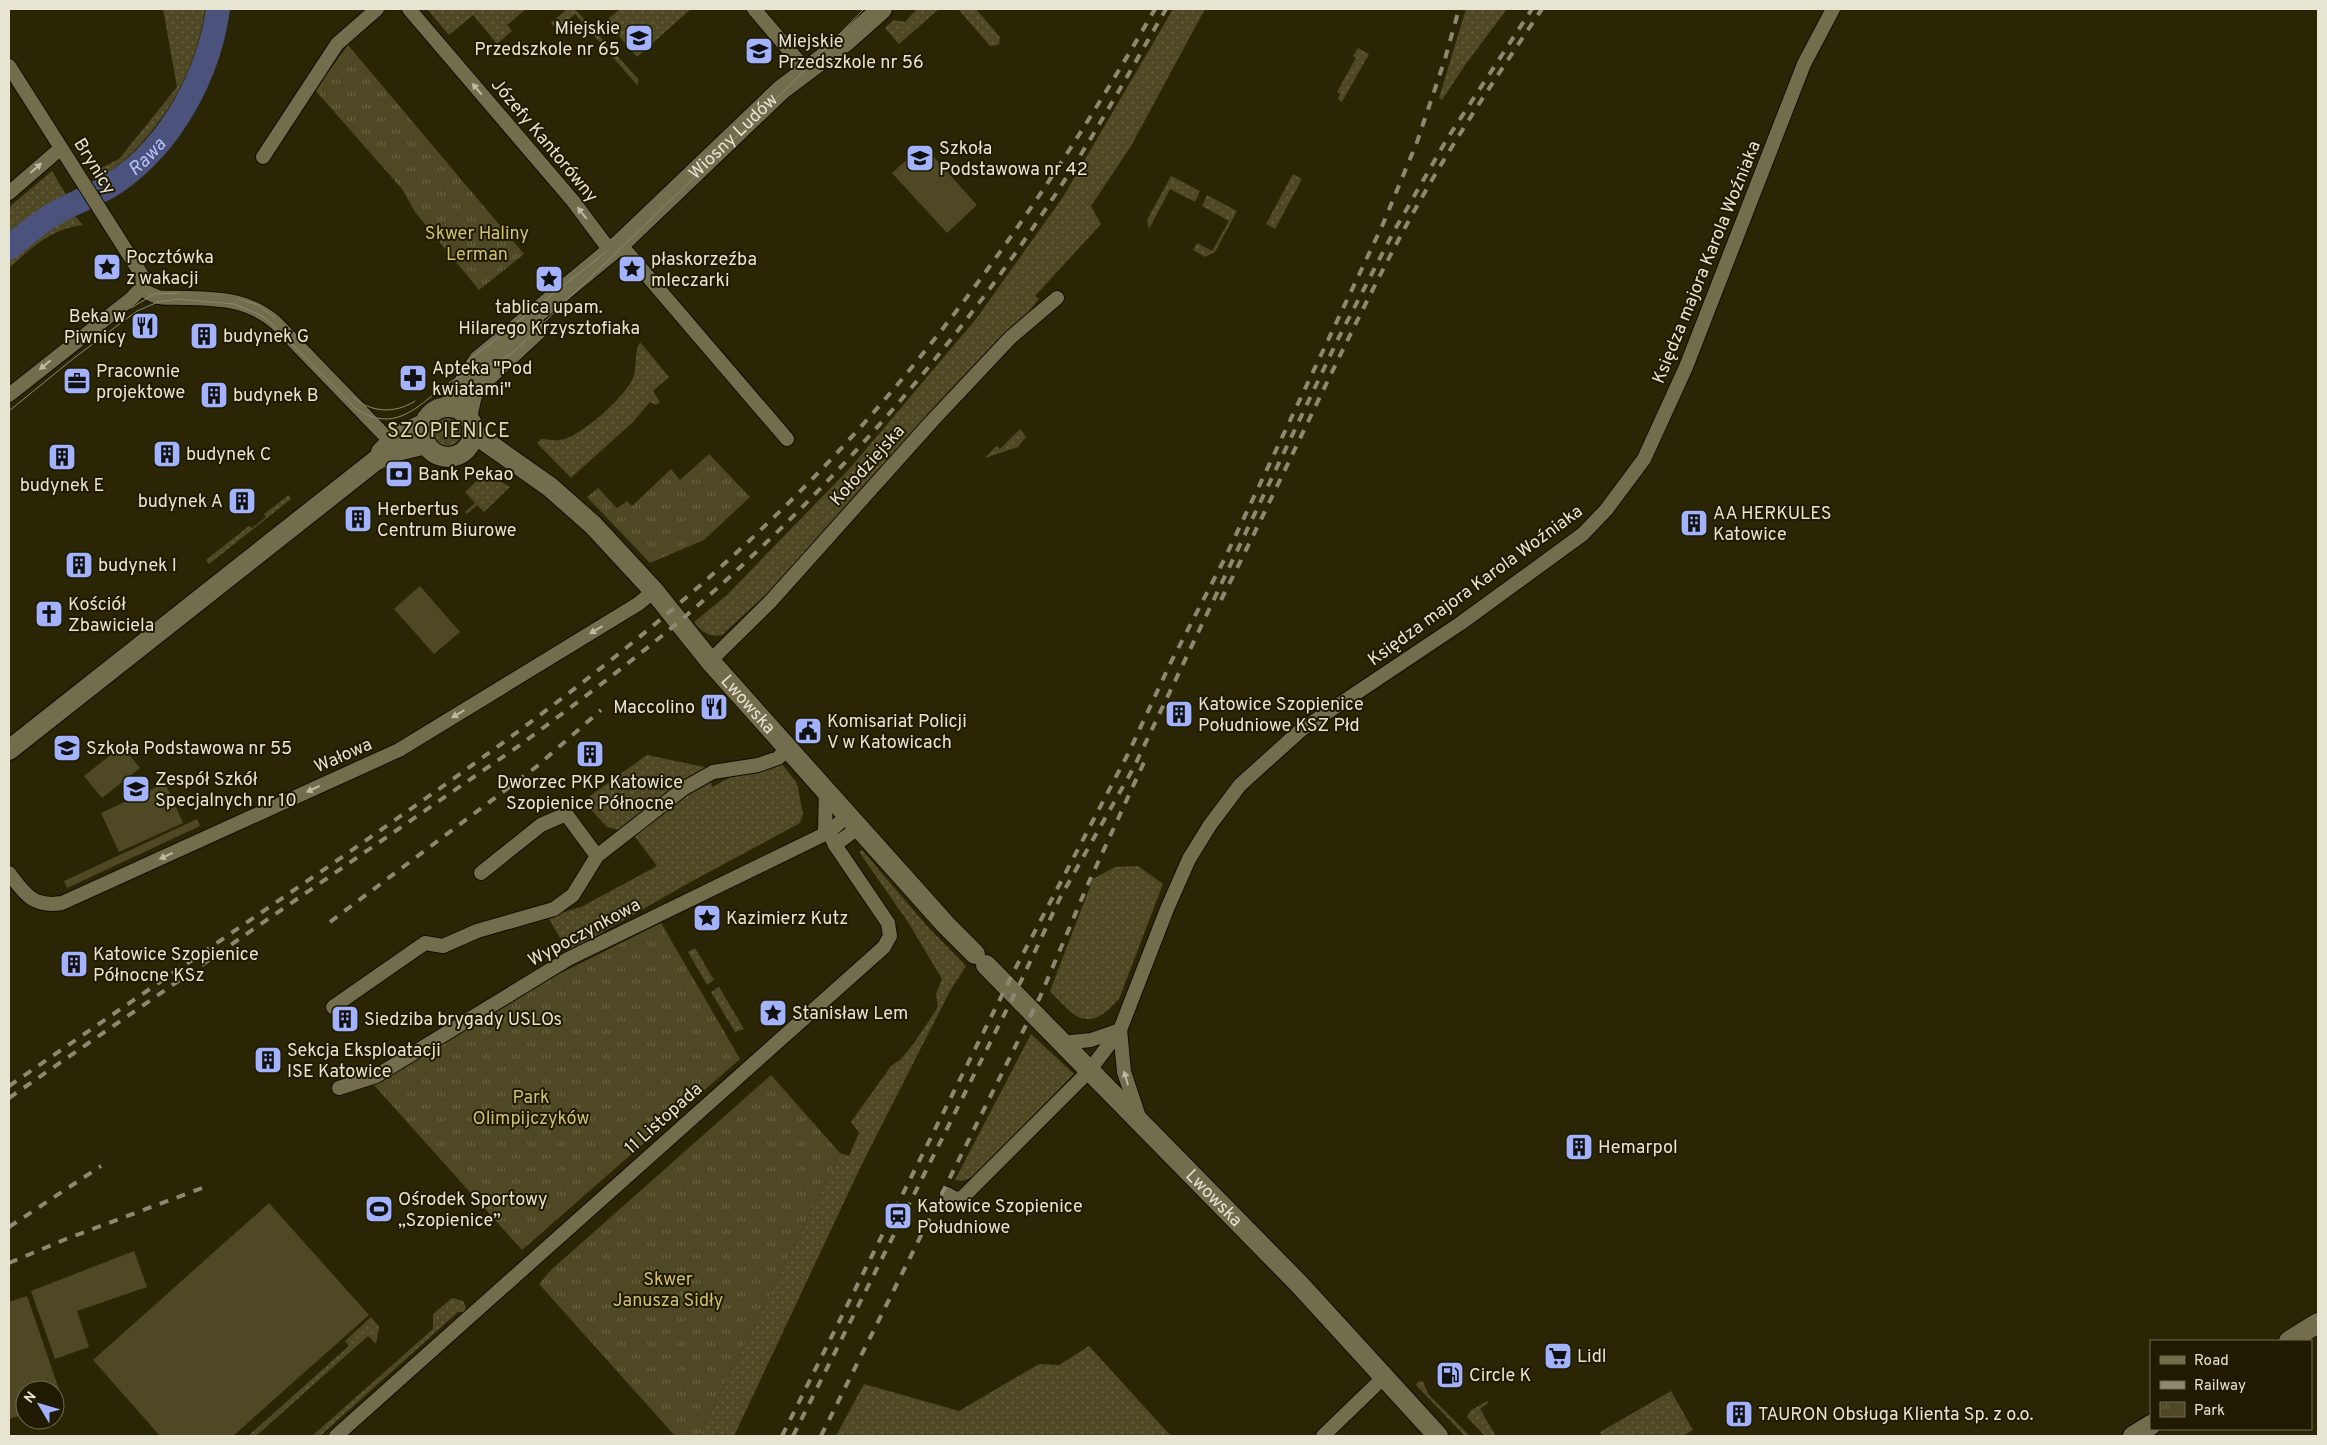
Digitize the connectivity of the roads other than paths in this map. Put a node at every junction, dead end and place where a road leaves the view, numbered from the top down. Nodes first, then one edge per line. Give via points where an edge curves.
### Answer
1 (377, 9) edge
2 (409, 9) edge
3 (754, 9) edge
4 (882, 9) edge
5 (1833, 9) edge
6 (9, 66) edge
7 (806, 70) junction
8 (62, 148) junction
9 (263, 157) dead end
10 (9, 193) edge
11 (616, 248) junction
12 (141, 288) junction
13 (1057, 298) dead end
14 (9, 396) edge
15 (448, 407) junction
16 (424, 424) junction
17 (470, 424) junction
18 (787, 438) dead end
19 (390, 441) junction
20 (426, 444) junction
21 (463, 451) junction
22 (375, 461) junction
23 (515, 464) junction
24 (654, 591) junction
25 (710, 661) junction
26 (788, 748) junction
27 (9, 750) edge
28 (826, 791) junction
29 (849, 817) junction
30 (829, 833) junction
31 (597, 856) junction
32 (9, 872) edge
33 (481, 873) dead end
34 (333, 1007) dead end
35 (1120, 1030) junction
36 (1061, 1043) junction
37 (1089, 1071) junction
38 (339, 1088) dead end
39 (1142, 1124) junction
40 (947, 1194) dead end
41 (2318, 1323) edge
42 (2290, 1340) edge
43 (1383, 1378) junction
44 (2150, 1426) edge
45 (336, 1436) edge
46 (1323, 1436) edge
47 (1438, 1436) edge
48 (2133, 1436) edge

1 - 9 street via 337,44
11 -> 2 street, Józefy Kantorówny
3 - 7 street
4 - 7 street, Wiosny Ludów
5 - 35 street, Księdza majora Karola Woźniaka via 1804,64 1686,367 1644,459 1606,510 1583,534 1461,623 1301,730 1240,785 1189,859
6 - 8 street, Brynicy
7 - 11 street, Wiosny Ludów
10 -> 8 street
8 - 12 street, Brynicy via 143,277
11 - 15 street, Wiosny Ludów via 479,360
11 - 17 street, Wiosny Ludów via 538,330 480,383 472,395
11 - 18 street, Józefy Kantorówny
12 -> 14 street
12 - 19 street via 157,298 235,302 258,309 276,323
13 - 25 street, Kołodziejska via 1011,337 932,420 770,602
15 - 16 street via 436,410
15 - 17 street via 459,410
16 - 19 street
16 - 20 street
17 - 21 street via 468,445
17 - 23 street, Lwowska
19 - 22 street
20 - 21 street via 441,456
20 - 22 street via 407,447
21 - 23 street, Lwowska
22 - 27 street
23 - 24 street, Lwowska via 578,510
24 - 25 street, Lwowska
24 -> 32 street, Wałowa via 638,604 381,758 62,903 34,901
25 - 26 street, Lwowska
26 - 28 street, Lwowska
26 - 31 street via 778,758 758,765 712,772 652,811
28 - 29 street, Lwowska
28 - 30 street
29 - 30 street, Wypoczynkowa
29 - 30 street, Wypoczynkowa
29 - 36 street, Lwowska via 946,925
30 - 38 street, Wypoczynkowa via 568,959 376,1076
30 - 45 street, 11 Listopada via 888,923 890,936 884,947
31 - 33 street via 566,814 541,826
31 - 34 street via 573,895 554,909 477,931 443,946 425,943
35 - 36 street via 1091,1040
35 - 37 street, Księdza majora Karola Woźniaka
39 -> 35 street, Księdza majora Karola Woźniaka via 1124,1072
36 - 37 street, Lwowska
37 - 39 street, Lwowska
37 - 40 street, Księdza majora Karola Woźniaka via 962,1198 956,1199
39 - 43 street, Lwowska via 1303,1288
41 - 42 street
43 - 46 street
43 - 47 street, Lwowska
44 - 48 street

